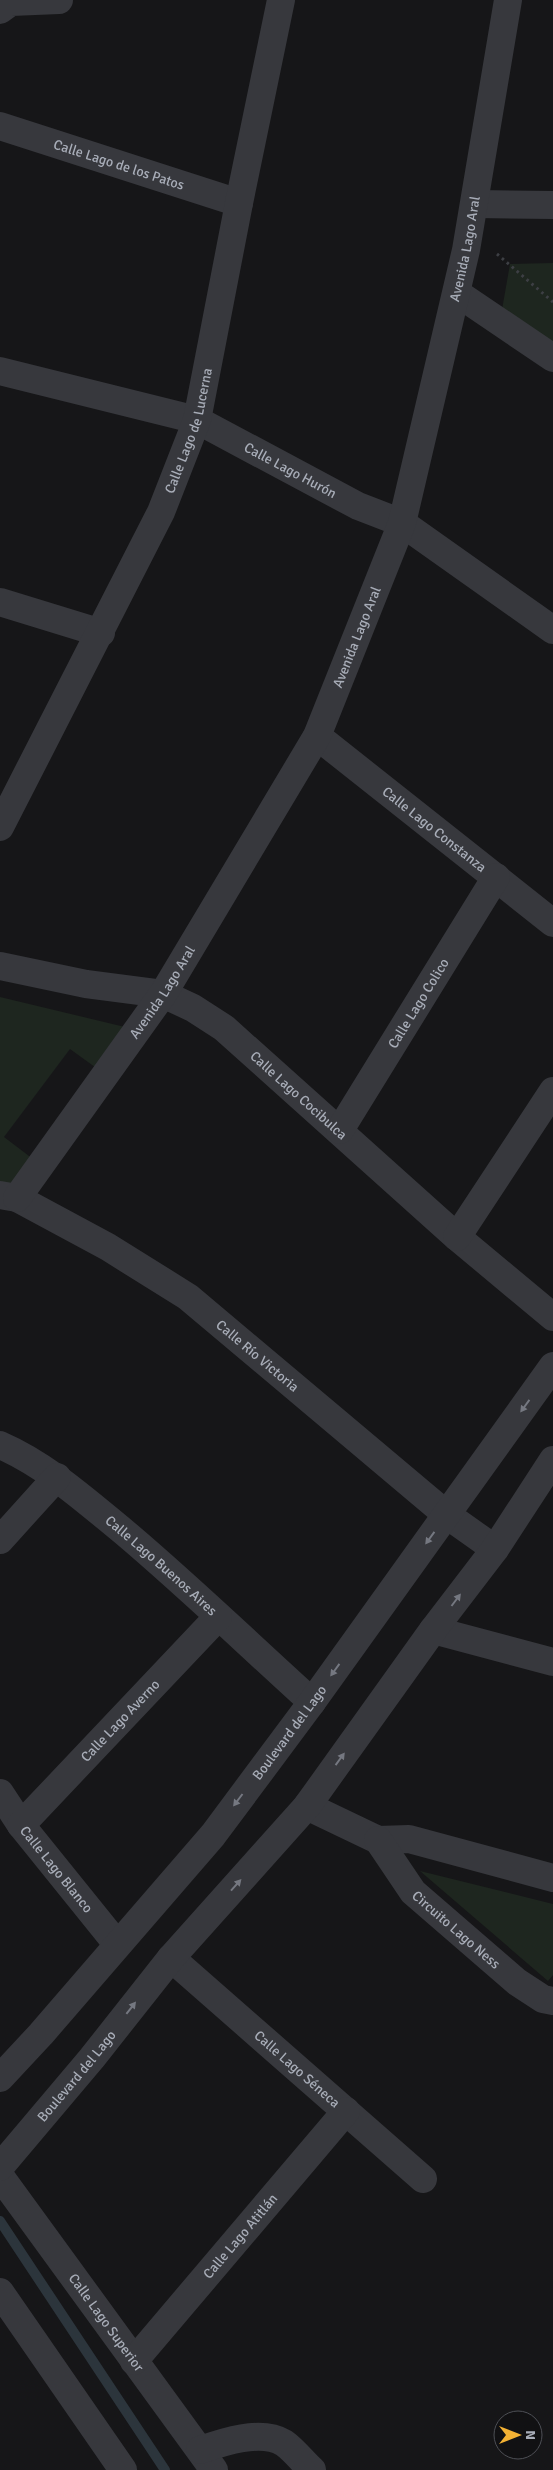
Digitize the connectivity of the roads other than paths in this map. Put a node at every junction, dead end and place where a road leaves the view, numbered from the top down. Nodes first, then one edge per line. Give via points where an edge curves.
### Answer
1 (59, 0) edge
2 (281, 0) edge
3 (508, 0) edge
4 (6, 6) edge
5 (0, 126) edge
6 (239, 203) junction
7 (476, 204) junction
8 (553, 205) edge
9 (457, 293) junction
10 (553, 358) edge
11 (0, 371) edge
12 (197, 420) junction
13 (402, 523) junction
14 (0, 602) edge
15 (553, 630) edge
16 (101, 633) junction
17 (317, 736) junction
18 (3, 816) edge
19 (496, 876) junction
20 (553, 923) edge
21 (0, 966) edge
22 (163, 994) junction
23 (553, 1091) edge
24 (340, 1130) junction
25 (8, 1196) edge
26 (458, 1237) junction
27 (553, 1317) edge
28 (553, 1366) edge
29 (0, 1445) edge
30 (553, 1460) edge
31 (57, 1478) junction
32 (447, 1515) junction
33 (0, 1540) edge
34 (495, 1549) junction
35 (218, 1617) junction
36 (433, 1630) junction
37 (553, 1662) edge
38 (312, 1702) junction
39 (0, 1793) edge
40 (307, 1806) junction
41 (21, 1825) junction
42 (378, 1840) junction
43 (553, 1878) edge
44 (117, 1944) junction
45 (171, 1958) junction
46 (553, 2001) edge
47 (0, 2078) edge
48 (346, 2111) junction
49 (0, 2167) edge
50 (0, 2176) edge
51 (422, 2179) dead end
52 (0, 2292) edge
53 (134, 2361) junction
54 (207, 2460) edge
55 (123, 2470) edge
56 (312, 2470) edge

1 - 4 street
2 - 6 street, Calle Lago de Lucerna
3 - 7 street, Avenida Lago Aral
5 - 6 street, Calle Lago de los Patos
6 - 12 street, Calle Lago de Lucerna
7 - 8 street
7 - 9 street, Avenida Lago Aral
9 - 10 street
9 - 13 street, Avenida Lago Aral
11 - 12 street, Calle Lago Hurón
12 - 13 street, Calle Lago Hurón via 358,506
12 - 16 street, Calle Lago de Lucerna via 161,512
13 - 15 street, Calle Lago Hurón
13 - 17 street, Avenida Lago Aral
14 - 16 street
16 - 18 street, Calle Lago de Lucerna
17 - 19 street, Calle Lago Constanza
17 - 22 street, Avenida Lago Aral
19 - 20 street, Calle Lago Constanza
19 - 24 street, Calle Lago Colico
21 - 22 street, Calle Lago Cocibulca via 86,984
22 - 24 street, Calle Lago Cocibulca via 224,1028
22 - 25 street, Avenida Lago Aral
23 - 26 street
24 - 26 street, Calle Lago Cocibulca
25 - 32 street, Calle Río Victoria via 108,1246 188,1297
26 - 27 street, Calle Lago Cocibulca
28 -> 32 street, Boulevard del Lago
29 - 31 street, Calle Lago Buenos Aires
30 - 34 street, Boulevard del Lago
31 - 33 street
31 - 35 street, Calle Lago Buenos Aires via 150,1554
32 - 34 street, Calle Río Victoria
32 -> 38 street, Boulevard del Lago
36 -> 34 street, Boulevard del Lago
35 - 38 street, Calle Lago Buenos Aires
35 - 41 street, Calle Lago Averno
36 - 37 street
40 -> 36 street, Boulevard del Lago
38 -> 44 street, Boulevard del Lago via 212,1835
39 - 41 street, Calle Lago Blanco
40 - 42 street
45 -> 40 street, Boulevard del Lago
41 - 44 street, Calle Lago Blanco
42 - 43 street via 409,1838
42 - 46 street, Circuito Lago Ness via 413,1892 517,1982 543,1999
44 - 47 street, Boulevard del Lago
45 - 48 street, Calle Lago Séneca
49 -> 45 street, Boulevard del Lago
48 - 51 street, Calle Lago Séneca
48 - 53 street, Calle Lago Atitlán
50 - 53 street, Calle Lago Superior
52 - 55 street
53 - 54 street, Calle Lago Superior
54 - 56 street via 231,2440 259,2437 283,2443

